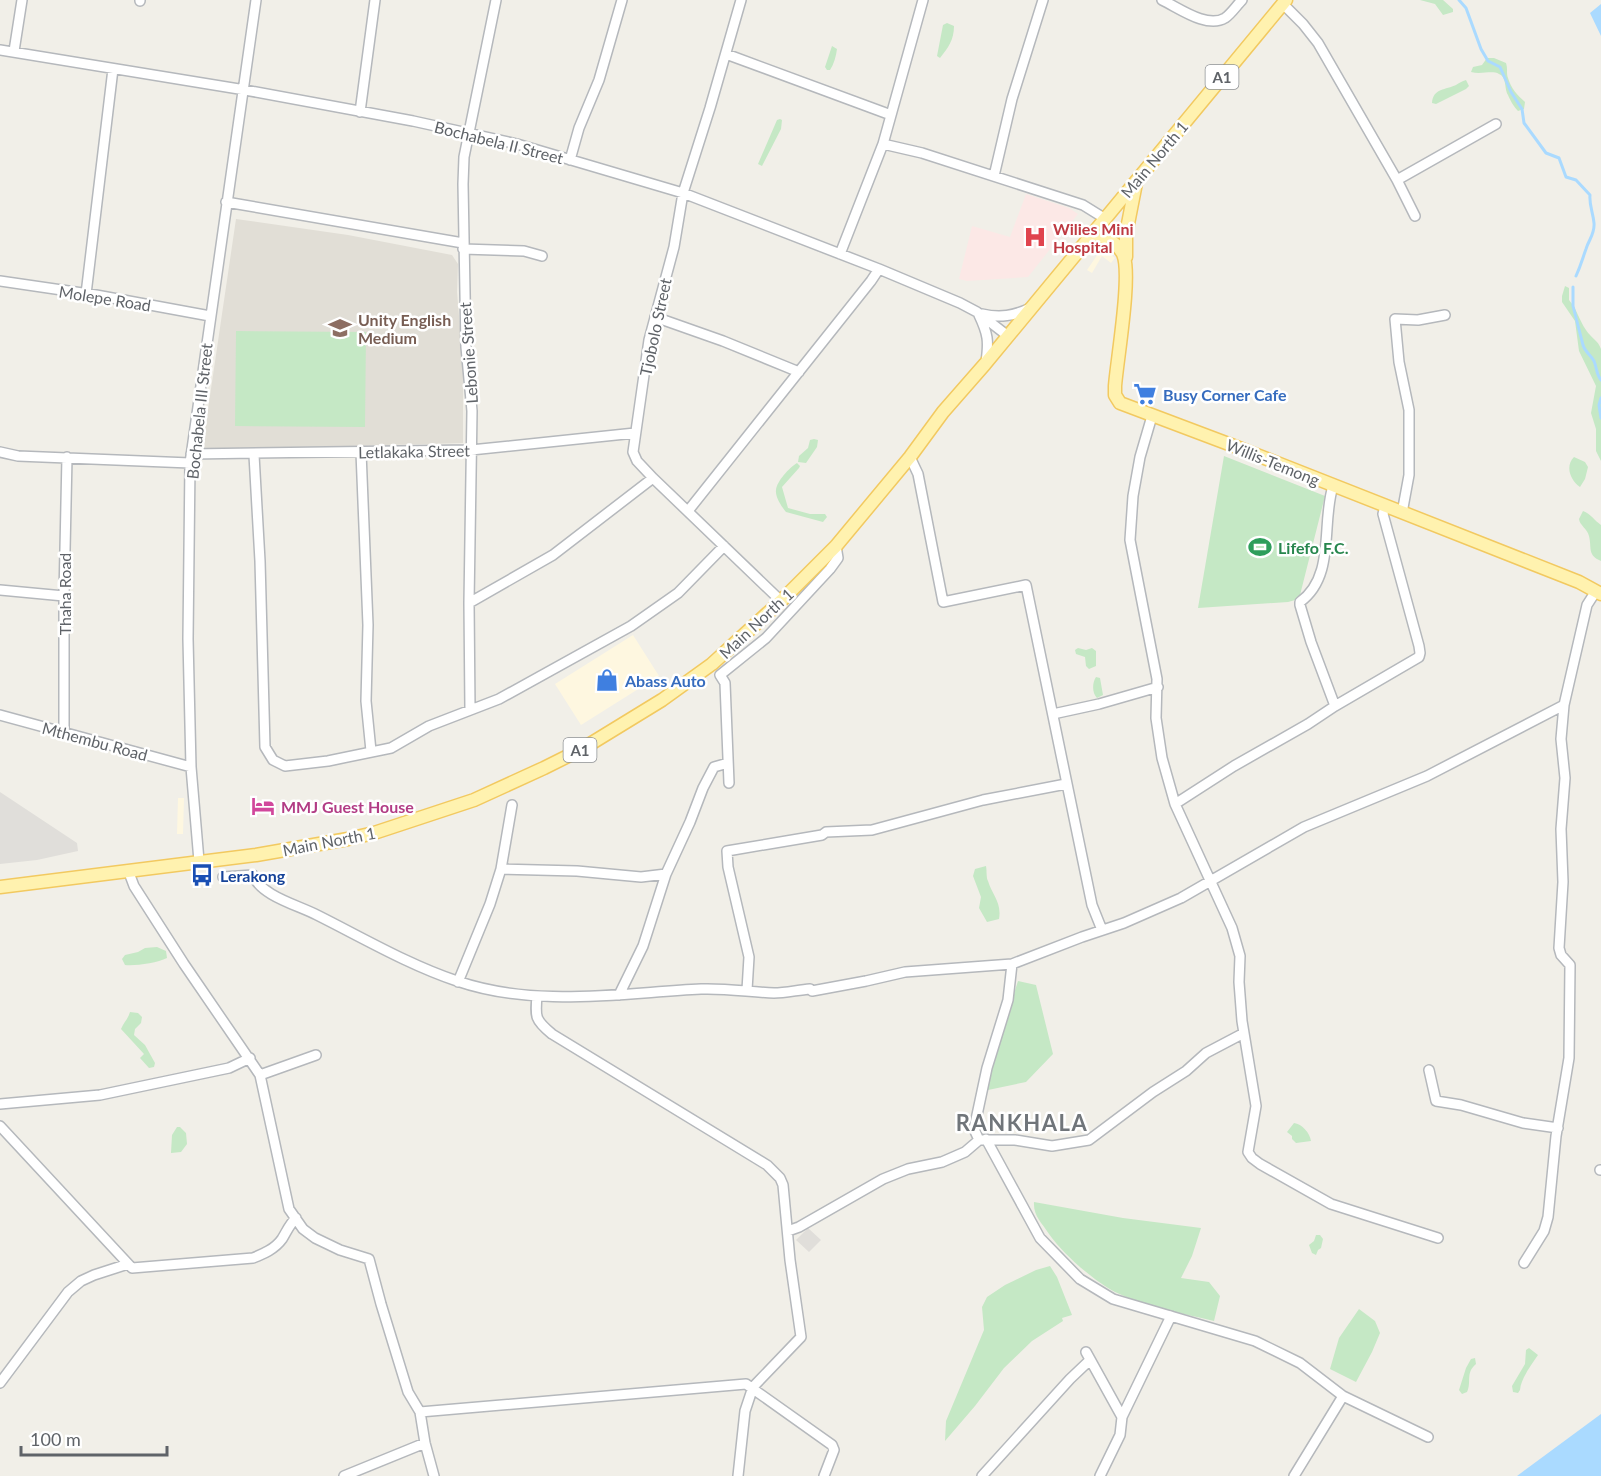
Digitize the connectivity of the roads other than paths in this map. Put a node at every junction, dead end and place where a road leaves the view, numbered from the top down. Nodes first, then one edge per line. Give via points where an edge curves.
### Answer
1 (22, 0) edge
2 (256, 0) edge
3 (375, 0) edge
4 (496, 0) edge
5 (621, 0) edge
6 (741, 0) edge
7 (923, 0) edge
8 (1042, 0) edge
9 (1162, 0) edge
10 (1242, 0) edge
11 (1284, 2) edge
12 (0, 50) edge
13 (14, 51) junction
14 (726, 54) junction
15 (113, 69) junction
16 (245, 90) junction
17 (360, 112) junction
18 (891, 115) junction
19 (1496, 124) dead end
20 (471, 133) junction
21 (883, 144) junction
22 (570, 160) junction
23 (994, 176) junction
24 (1397, 180) junction
25 (1136, 181) junction
26 (683, 193) junction
27 (226, 202) junction
28 (1415, 216) dead end
29 (1104, 218) junction
30 (1093, 232) junction
31 (463, 246) junction
32 (840, 254) junction
33 (542, 256) dead end
34 (1125, 262) junction
35 (879, 269) junction
36 (0, 281) edge
37 (86, 294) junction
38 (1032, 307) junction
39 (977, 312) junction
40 (1445, 315) dead end
41 (210, 316) junction
42 (655, 317) junction
43 (1008, 336) junction
44 (986, 364) junction
45 (799, 372) junction
46 (1152, 416) junction
47 (635, 433) junction
48 (471, 450) junction
49 (0, 452) edge
50 (360, 452) junction
51 (254, 455) junction
52 (66, 457) junction
53 (910, 457) junction
54 (191, 459) junction
55 (653, 478) junction
56 (1333, 486) junction
57 (1385, 506) junction
58 (688, 511) junction
59 (1402, 513) junction
60 (724, 546) junction
61 (836, 546) junction
62 (0, 590) edge
63 (1599, 593) edge
64 (64, 597) junction
65 (781, 602) junction
66 (469, 603) junction
67 (1158, 687) junction
68 (1564, 705) junction
69 (1335, 706) junction
70 (470, 710) junction
71 (1053, 714) junction
72 (0, 715) edge
73 (64, 732) junction
74 (371, 751) junction
75 (728, 763) junction
76 (190, 767) junction
77 (729, 783) dead end
78 (1066, 784) junction
79 (1175, 804) junction
80 (512, 805) dead end
81 (240, 857) junction
82 (199, 861) junction
83 (501, 869) junction
84 (128, 870) junction
85 (666, 874) junction
86 (223, 877) dead end
87 (243, 877) junction
88 (1211, 881) junction
89 (0, 887) edge
90 (1102, 930) junction
91 (1012, 964) junction
92 (458, 982) junction
93 (747, 990) junction
94 (619, 995) junction
95 (537, 996) junction
96 (1244, 1033) junction
97 (316, 1055) dead end
98 (250, 1058) junction
99 (1429, 1070) dead end
100 (260, 1075) junction
101 (0, 1104) edge
102 (0, 1126) edge
103 (1558, 1128) junction
104 (982, 1140) junction
105 (296, 1218) junction
106 (788, 1231) junction
107 (1438, 1238) dead end
108 (1524, 1263) dead end
109 (128, 1264) junction
110 (1171, 1316) junction
111 (0, 1383) edge
112 (753, 1387) junction
113 (1343, 1396) junction
114 (420, 1412) junction
115 (1122, 1417) junction
116 (1428, 1437) dead end
117 (425, 1443) junction
118 (344, 1476) edge
119 (434, 1476) edge
120 (738, 1476) edge
121 (824, 1476) edge
122 (982, 1476) edge
123 (1100, 1476) edge
124 (1294, 1476) edge

1 - 13 street
2 - 16 street, Bochabela III Street
3 - 17 street
4 - 20 street, Lebonie Street
5 - 22 street via 599,80
6 - 14 street, Tjobolo Street
7 - 18 street
8 - 23 street
9 - 10 street via 1213,22 1226,18
11 - 24 street via 1318,43
11 - 25 main road, Main North 1 / A1
12 - 13 street, Bochabela II Street
13 - 15 street, Bochabela II Street
14 - 18 street
14 - 26 street, Tjobolo Street
15 - 16 street, Bochabela II Street
15 - 37 street
16 - 17 street, Bochabela II Street
16 - 27 street, Bochabela III Street
17 - 20 street, Bochabela II Street
18 - 21 street
19 - 24 street
20 - 22 street, Bochabela II Street
20 - 31 street, Lebonie Street via 465,157
21 - 23 street
21 - 32 street
22 - 26 street, Bochabela II Street
23 - 29 street via 1083,205
24 - 28 street
25 - 29 main road, Main North 1 / A1
25 - 34 main road, Willis-Temong
26 - 32 street, Bochabela II Street
26 - 42 street, Tjobolo Street via 674,247
27 - 31 street
27 - 41 street, Bochabela III Street
29 - 30 main road, Main North 1 / A1
30 - 34 main road via 1115,244
30 - 38 main road, Main North 1 / A1
31 - 33 street
31 - 48 street, Lebonie Street
32 - 35 street, Bochabela II Street
34 - 46 main road, Willis-Temong via 1115,395 1127,407
35 - 39 street, Bochabela II Street
35 - 45 street
36 - 37 street, Molepe Road
37 - 41 street, Molepe Road
38 - 39 street, Bochabela II Street via 1002,317
38 - 43 main road, Main North 1 / A1
39 - 43 street, Bochabela II Street
39 - 44 street via 988,334
40 - 59 street via 1395,320 1409,410 1409,475
41 - 54 street, Bochabela III Street
42 - 45 street
42 - 47 street, Tjobolo Street
43 - 44 main road, Main North 1 / A1
44 - 53 main road, Main North 1 / A1
45 - 58 street
46 - 56 main road, Willis-Temong
46 - 67 street via 1132,496 1130,540
47 - 48 street, Letlakaka Street
47 - 55 street, Tjobolo Street via 633,452
48 - 50 street, Letlakaka Street
48 - 66 street, Lebonie Street
49 - 52 street, Letlakaka Street
50 - 51 street, Letlakaka Street
50 - 74 street via 368,625 366,701
51 - 54 street, Letlakaka Street
51 - 74 street via 265,747 273,760 285,766
52 - 54 street, Letlakaka Street
52 - 64 street, Thaha Road
53 - 61 main road, Main North 1 / A1
53 - 71 street via 918,474 943,602 1026,585
54 - 76 street, Bochabela III Street
55 - 58 street, Tjobolo Street
55 - 66 street via 553,555
56 - 57 main road, Willis-Temong
56 - 69 street via 1317,585 1300,605
57 - 59 main road, Willis-Temong
57 - 69 street via 1383,514 1420,653
58 - 60 street, Tjobolo Street
59 - 63 main road, Willis-Temong via 1580,582
60 - 65 street, Tjobolo Street
60 - 70 street via 678,593 631,626 499,699
61 - 65 main road, Main North 1 / A1
61 - 75 street via 838,558 830,569 766,638 720,675 725,683
62 - 64 street
63 - 68 street via 1587,605
64 - 73 street, Thaha Road
65 - 81 main road, Main North 1 / A1 via 712,664 662,700 544,768 474,800 374,833
66 - 70 street, Lebonie Street
67 - 71 street
67 - 79 street via 1159,742
68 - 88 street via 1427,776 1304,827
68 - 103 street via 1559,948 1570,965 1569,1058
69 - 79 street
70 - 74 street via 429,726 391,748
71 - 78 street
72 - 73 street, Mthembu Road
73 - 76 street, Mthembu Road
75 - 77 street
75 - 85 street via 714,767
76 - 82 street, Bochabela III Street
78 - 90 street via 1092,905
78 - 93 street via 983,800 872,830 826,832 727,851 749,957
79 - 88 street
80 - 83 street
81 - 82 main road, Main North 1 / A1
81 - 87 street
82 - 84 main road, Main North 1 / A1
83 - 85 street via 641,877
83 - 92 street
84 - 89 main road, Main North 1 / A1
84 - 98 street via 134,886 184,964
85 - 94 street via 643,946
86 - 87 street
87 - 92 street via 253,875 267,892
88 - 90 street via 1181,898
88 - 96 street via 1240,956
90 - 91 street
91 - 93 street via 905,972 812,991
91 - 104 street via 1008,1000 987,1068 974,1130
92 - 95 street
93 - 94 street
94 - 95 street
95 - 106 street via 535,1014 552,1034 772,1169 783,1185
96 - 104 street via 1206,1053 1089,1140 1052,1146
96 - 107 street via 1256,1106 1248,1152 1252,1158 1331,1204
97 - 100 street
98 - 100 street
98 - 101 street via 229,1068 100,1095
99 - 103 street via 1436,1101 1523,1124
100 - 105 street via 289,1209
102 - 109 street
103 - 108 street via 1544,1231
104 - 106 street via 949,1159 883,1179
104 - 110 street via 1040,1238 1061,1262 1113,1299
105 - 109 street via 280,1241 253,1258 132,1268
105 - 114 street via 315,1238 369,1259 408,1392
106 - 112 street via 801,1337
109 - 111 street via 81,1281 68,1292
110 - 113 street via 1255,1341 1300,1363
110 - 115 street
112 - 114 street via 731,1384
112 - 120 street via 745,1411
112 - 121 street via 832,1445 834,1450
113 - 116 street
113 - 124 street
114 - 117 street
115 - 122 street via 1088,1356
115 - 123 street via 1120,1435
117 - 118 street
117 - 119 street

